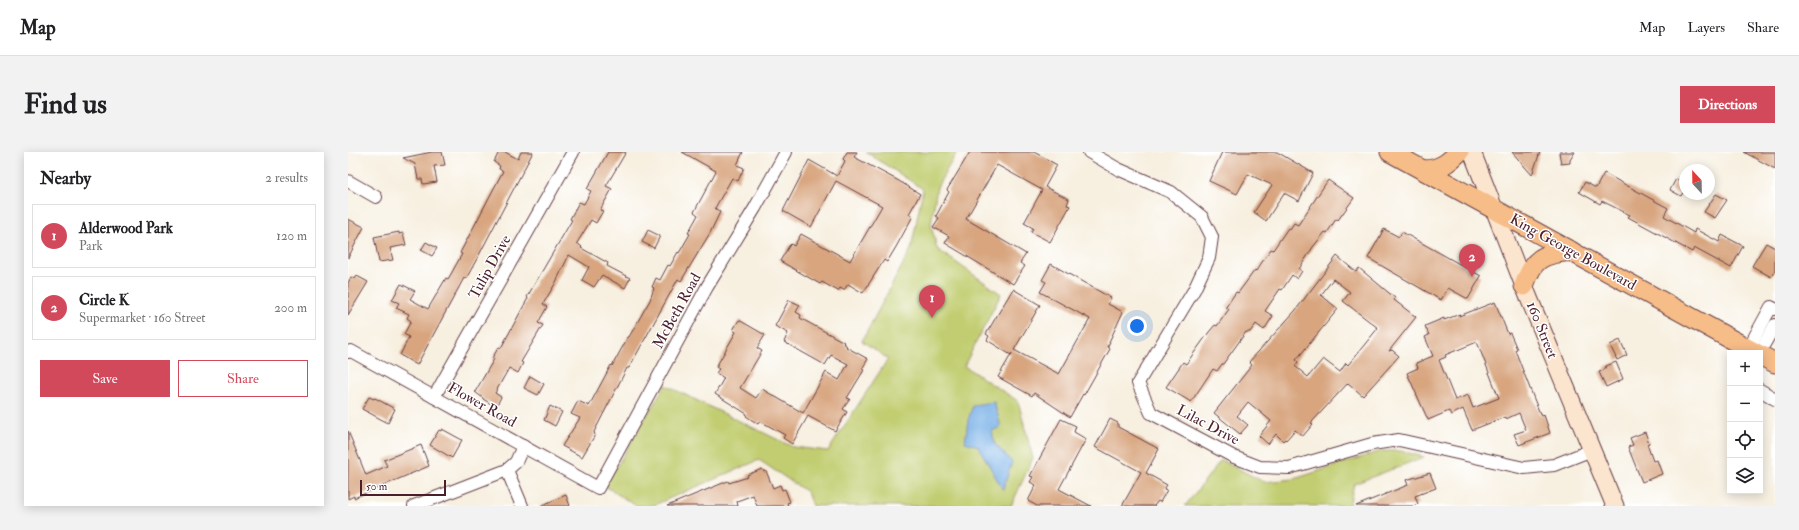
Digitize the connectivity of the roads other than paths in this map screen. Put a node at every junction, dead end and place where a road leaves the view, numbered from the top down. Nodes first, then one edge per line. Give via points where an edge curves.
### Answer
1 (573, 152) edge
2 (786, 152) edge
3 (1089, 152) edge
4 (1390, 152) edge
5 (1458, 152) edge
6 (1472, 152) edge
7 (1425, 170) junction
8 (348, 181) edge
9 (376, 197) dead end
10 (1494, 208) junction
11 (1571, 251) junction
12 (1524, 286) junction
13 (1773, 308) edge
14 (1775, 325) edge
15 (1750, 350) edge
16 (1762, 350) edge
17 (349, 352) edge
18 (1763, 352) edge
19 (1763, 392) edge
20 (434, 397) junction
21 (1775, 399) edge
22 (523, 446) junction
23 (1592, 450) junction
24 (507, 470) junction
25 (598, 488) joint
26 (414, 506) edge
27 (522, 506) edge
28 (1615, 506) edge

1 - 20 street, Tulip Drive
2 - 25 street, McBeth Road via 756,208 707,287
3 - 23 street, Lilac Drive via 1118,169 1171,192 1202,217 1212,237 1209,258 1194,290 1138,383 1150,413 1234,457 1260,467 1289,468 1372,444 1399,440 1524,468 1554,465
4 - 7 main road, King George Boulevard
5 - 7 main road via 1444,166
6 - 10 main road, 160 Street
7 - 10 main road, King George Boulevard
8 - 9 street
10 - 11 main road, King George Boulevard
10 - 12 main road, 160 Street
11 - 12 main road via 1550,254 1538,260 1530,270
11 - 15 main road, King George Boulevard
12 - 23 main road, 160 Street
13 - 16 street
14 - 18 street
17 - 20 street, Flower Road
19 - 21 street
20 - 22 street, Flower Road
22 - 24 street via 516,462
22 - 25 street, Flower Road
23 - 28 main road, 160 Street
24 - 26 street
24 - 27 street

